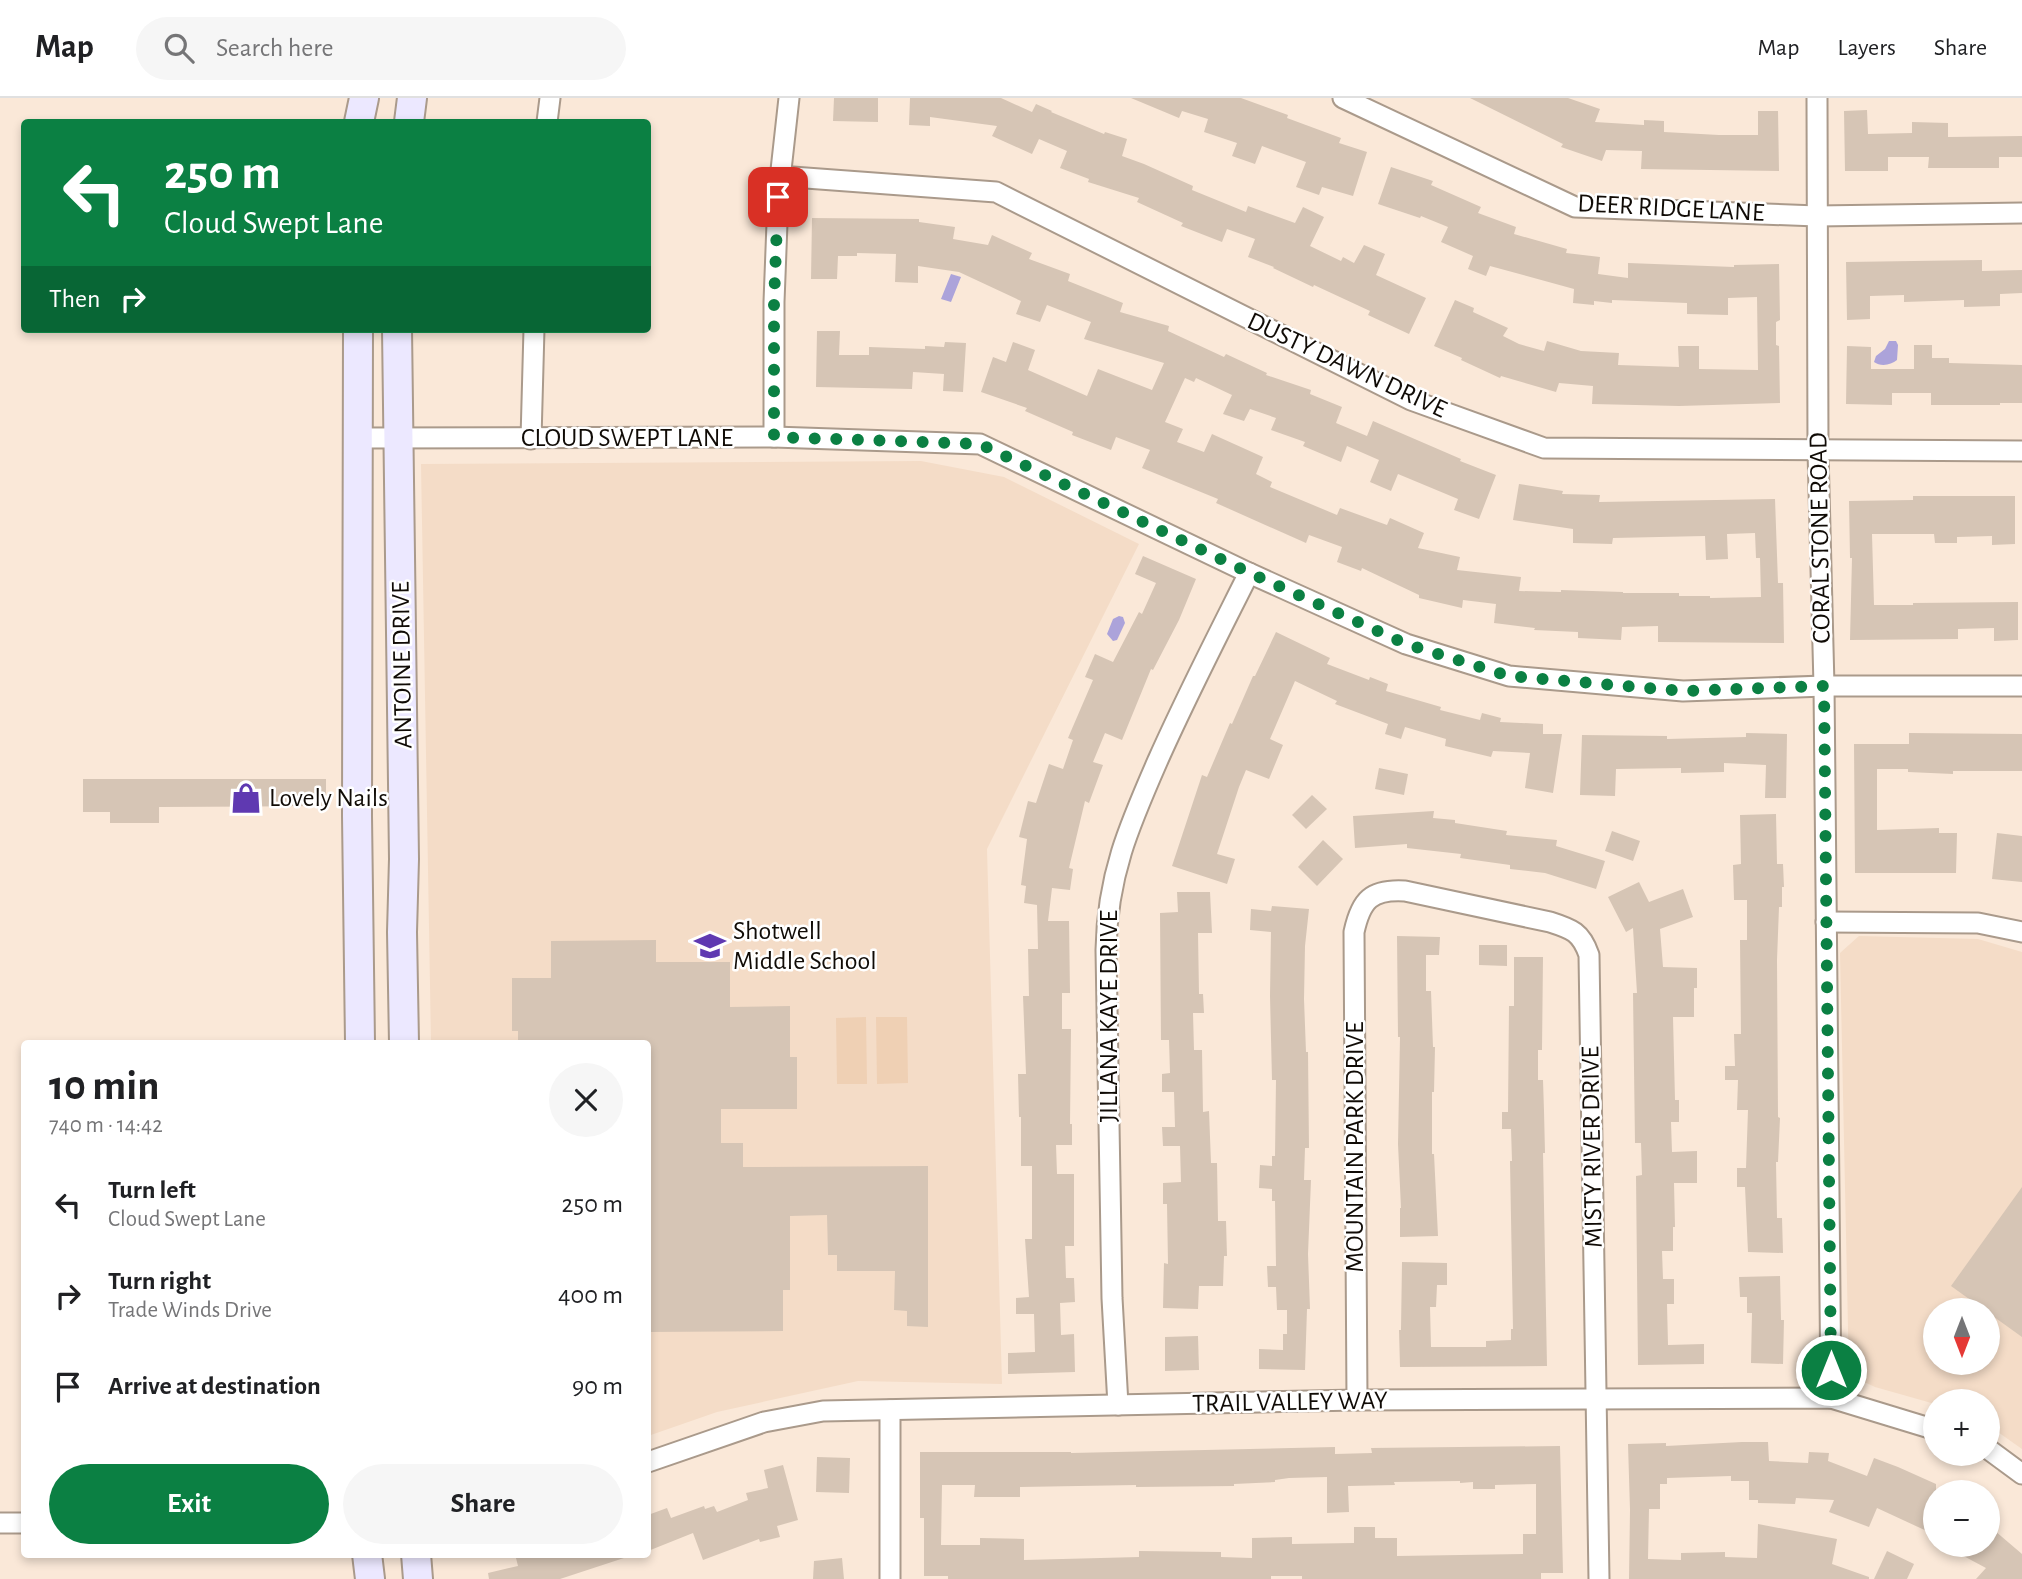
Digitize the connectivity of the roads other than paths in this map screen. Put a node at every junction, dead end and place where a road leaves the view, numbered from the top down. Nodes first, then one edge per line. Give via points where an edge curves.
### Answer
1 (364, 98) edge
2 (412, 98) edge
3 (550, 98) edge
4 (789, 98) edge
5 (1343, 98) edge
6 (1817, 98) edge
7 (360, 119) edge
8 (409, 119) edge
9 (547, 119) edge
10 (779, 176) junction
11 (2022, 213) edge
12 (1817, 216) junction
13 (358, 333) edge
14 (397, 333) edge
15 (534, 333) edge
16 (774, 437) junction
17 (357, 438) junction
18 (399, 438) junction
19 (531, 439) junction
20 (1818, 451) junction
21 (2022, 451) edge
22 (1250, 573) junction
23 (1824, 686) junction
24 (2022, 686) edge
25 (1369, 897) joint
26 (1826, 922) junction
27 (402, 932) junction
28 (2022, 932) edge
29 (360, 933) junction
30 (360, 1040) edge
31 (404, 1040) edge
32 (1831, 1398) junction
33 (1357, 1400) junction
34 (1597, 1400) junction
35 (1118, 1405) junction
36 (890, 1410) junction
37 (1923, 1426) edge
38 (2000, 1458) edge
39 (651, 1461) edge
40 (2022, 1474) edge
41 (21, 1522) edge
42 (0, 1523) edge
43 (367, 1558) edge
44 (416, 1558) edge
45 (370, 1579) edge
46 (418, 1579) edge
47 (890, 1579) edge
48 (1599, 1579) edge

1 - 7 main road
2 - 8 main road
3 - 9 street
4 - 10 street
5 - 12 street, DEER RIDGE LANE via 1575,207
6 - 12 street, CORAL STONE ROAD
10 - 16 street
10 - 20 street, DUSTY DAWN DRIVE via 996,192 1411,400 1544,448
11 - 12 street, DEER RIDGE LANE
12 - 20 street, CORAL STONE ROAD
13 - 17 main road, ANTOINE DRIVE
14 - 18 main road, ANTOINE DRIVE
15 - 19 street
16 - 19 street, CLOUD SWEPT LANE
16 - 22 street, CLOUD SWEPT LANE via 980,444
17 - 18 street, CLOUD SWEPT LANE
17 - 29 main road, ANTOINE DRIVE
18 - 19 street, CLOUD SWEPT LANE
18 - 27 main road, ANTOINE DRIVE
20 - 21 street, DUSTY DAWN DRIVE
20 - 23 street, CORAL STONE ROAD
22 - 23 street, CLOUD SWEPT LANE via 1406,644 1509,676 1683,691
22 - 35 street, JILLANA KAYE DRIVE via 1138,805 1108,902 1105,950
23 - 24 street, CLOUD SWEPT LANE
23 - 26 street, CORAL STONE ROAD
25 - 33 street, MOUNTAIN PARK DRIVE via 1358,912 1354,932
25 - 34 street, MISTY RIVER DRIVE via 1405,891 1550,922 1576,932 1584,943 1589,955
26 - 28 street via 1978,923
26 - 32 street, CORAL STONE ROAD
27 - 29 main road
27 - 31 main road, ANTOINE DRIVE
29 - 30 main road, ANTOINE DRIVE
32 - 34 street, TRAIL VALLEY WAY
32 - 37 street, TRAIL VALLEY WAY
33 - 34 street, TRAIL VALLEY WAY
33 - 35 street, TRAIL VALLEY WAY
34 - 48 street, MISTY RIVER DRIVE
35 - 36 street, TRAIL VALLEY WAY
36 - 39 street, TRAIL VALLEY WAY via 823,1411 764,1422
36 - 47 street
38 - 40 street
41 - 42 street
43 - 45 main road
44 - 46 main road

